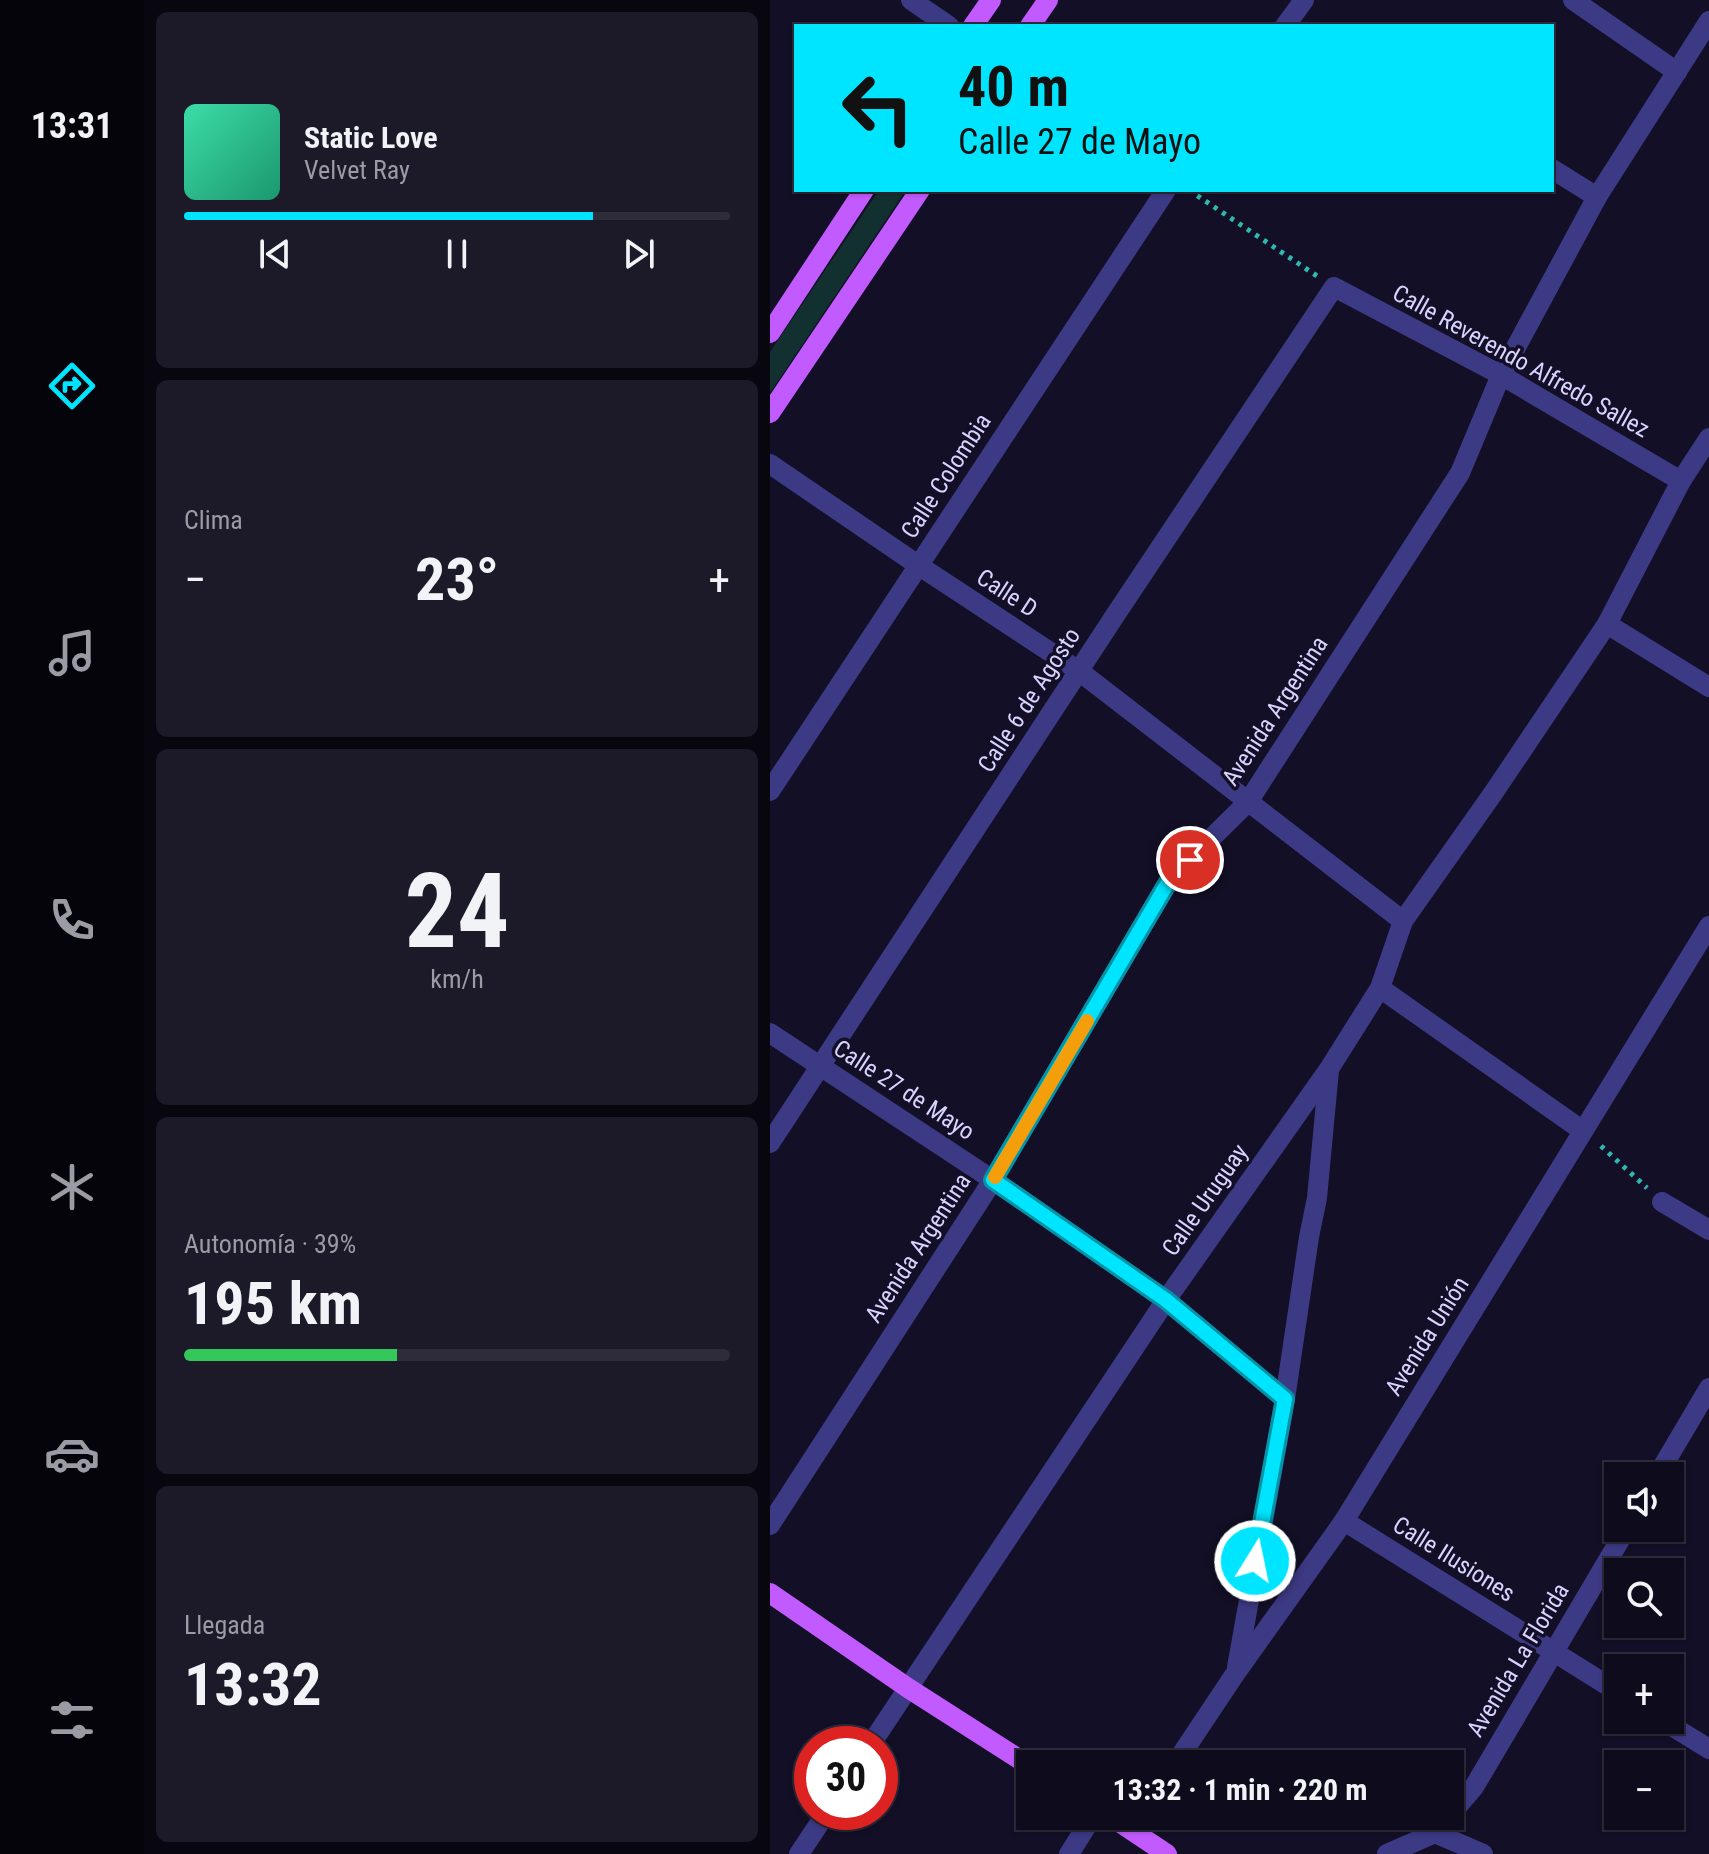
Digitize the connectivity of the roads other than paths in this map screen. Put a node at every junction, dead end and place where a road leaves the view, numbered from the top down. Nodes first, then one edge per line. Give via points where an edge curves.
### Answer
1 (911, 0) edge
2 (991, 0) edge
3 (1048, 0) edge
4 (1304, 0) edge
5 (1573, 0) edge
6 (1709, 21) edge
7 (946, 24) edge
8 (974, 24) edge
9 (1031, 24) edge
10 (1286, 24) edge
11 (1677, 72) junction
12 (1554, 170) edge
13 (863, 192) edge
14 (919, 192) edge
15 (1165, 192) edge
16 (1597, 197) junction
17 (1334, 287) joint
18 (770, 333) edge
19 (1501, 375) junction
20 (770, 413) edge
21 (1709, 438) edge
22 (770, 464) edge
23 (1681, 481) junction
24 (918, 565) junction
25 (1607, 624) junction
26 (1079, 671) junction
27 (1709, 687) edge
28 (770, 791) edge
29 (1248, 802) junction
30 (1403, 921) junction
31 (1709, 926) edge
32 (1380, 988) junction
33 (770, 1033) edge
34 (819, 1066) junction
35 (1329, 1069) junction
36 (1583, 1131) junction
37 (770, 1143) edge
38 (993, 1180) junction
39 (1662, 1202) road end
40 (1709, 1230) edge
41 (1166, 1300) junction
42 (1709, 1388) edge
43 (1285, 1399) junction
44 (1665, 1462) edge
45 (1344, 1521) junction
46 (770, 1525) edge
47 (1619, 1542) edge
48 (770, 1593) edge
49 (1554, 1652) junction
50 (1235, 1674) junction
51 (1604, 1683) edge
52 (908, 1688) junction
53 (883, 1726) edge
54 (1684, 1734) edge
55 (1709, 1749) edge
56 (1184, 1750) edge
57 (1016, 1757) edge
58 (1464, 1799) edge
59 (815, 1830) edge
60 (1084, 1830) edge
61 (1142, 1830) edge
62 (1438, 1830) edge
63 (1435, 1833) junction
64 (799, 1854) edge
65 (1069, 1854) edge
66 (1167, 1854) edge
67 (1387, 1854) edge
68 (1483, 1854) edge

1 - 7 street
2 - 8 main road
3 - 9 main road
4 - 10 street
5 - 11 street
6 - 11 street, Avenida Argentina
11 - 16 street, Avenida Argentina
12 - 16 street
13 - 18 main road
14 - 20 main road
15 - 24 street, Calle Colombia
16 - 19 street, Avenida Argentina
17 - 19 street, Calle Reverendo Alfredo Sallez
17 - 26 street, Calle 6 de Agosto
19 - 23 street, Calle Reverendo Alfredo Sallez
19 - 29 street, Avenida Argentina via 1460,473
21 - 23 street, Calle Uruguay
22 - 24 street, Calle D
23 - 25 street, Calle Uruguay
24 - 26 street, Calle D
24 - 28 street, Calle Colombia
25 - 27 street
25 - 30 street, Calle Uruguay
26 - 29 street, Calle D
26 - 34 street, Calle 6 de Agosto
29 - 30 street
29 - 38 street, Avenida Argentina via 1170,879
30 - 32 street, Calle Uruguay
31 - 36 street, Avenida Unión
32 - 35 street, Calle Uruguay
32 - 36 street
33 - 34 street, Calle 27 de Mayo
34 - 37 street, Calle 6 de Agosto
34 - 38 street, Calle 27 de Mayo
35 - 41 street, Calle Uruguay
35 - 43 street via 1317,1198
36 - 45 street, Avenida Unión
38 - 41 street, Calle 27 de Mayo
38 - 46 street, Avenida Argentina
39 - 40 street
41 - 43 street, Calle 27 de Mayo
41 - 52 street, Calle Uruguay
42 - 44 street
43 - 50 street
45 - 49 street, Calle Ilusiones
45 - 50 street, Avenida Unión
47 - 49 street, Avenida La Florida
48 - 52 main road
49 - 51 street, Calle Ilusiones
49 - 58 street, Avenida La Florida
50 - 56 street, Avenida Unión
52 - 53 street, Calle Uruguay
52 - 57 main road
54 - 55 street
59 - 64 street
60 - 65 street
61 - 66 main road
62 - 63 street, Avenida La Florida
63 - 67 street, Avenida La Florida
63 - 68 street

